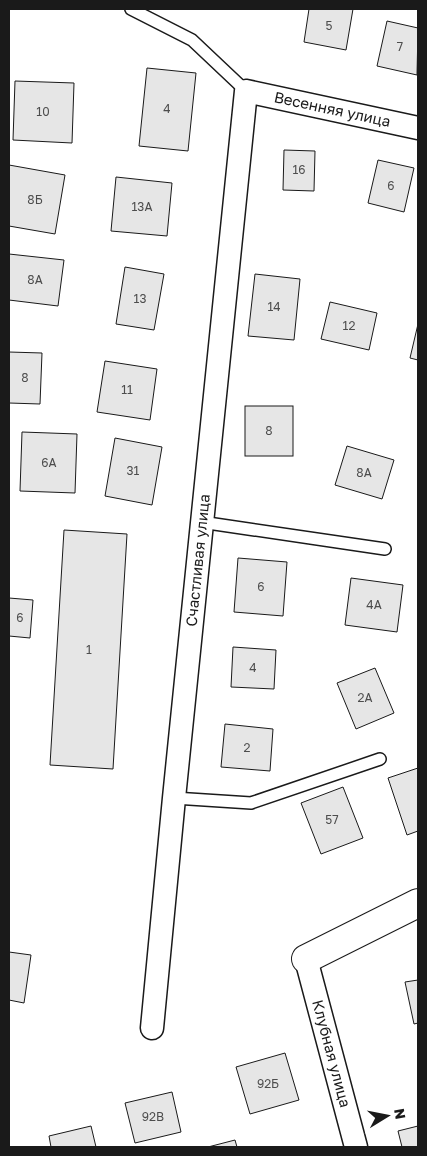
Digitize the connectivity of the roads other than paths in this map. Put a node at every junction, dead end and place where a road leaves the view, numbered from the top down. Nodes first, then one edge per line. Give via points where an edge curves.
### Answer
1 (131, 9) edge
2 (246, 91) junction
3 (418, 128) edge
4 (202, 522) junction
5 (385, 549) dead end
6 (380, 759) dead end
7 (174, 798) junction
8 (418, 903) edge
9 (306, 959) joint
10 (152, 1028) dead end
11 (356, 1147) edge

1 - 2 lane via 192,40
2 - 3 street, Весенняя улица
2 - 4 street, Счастливая улица
4 - 5 lane
4 - 7 street, Счастливая улица
6 - 7 lane via 251,802
7 - 10 street, Счастливая улица
8 - 9 street
9 - 11 street, Клубная улица

